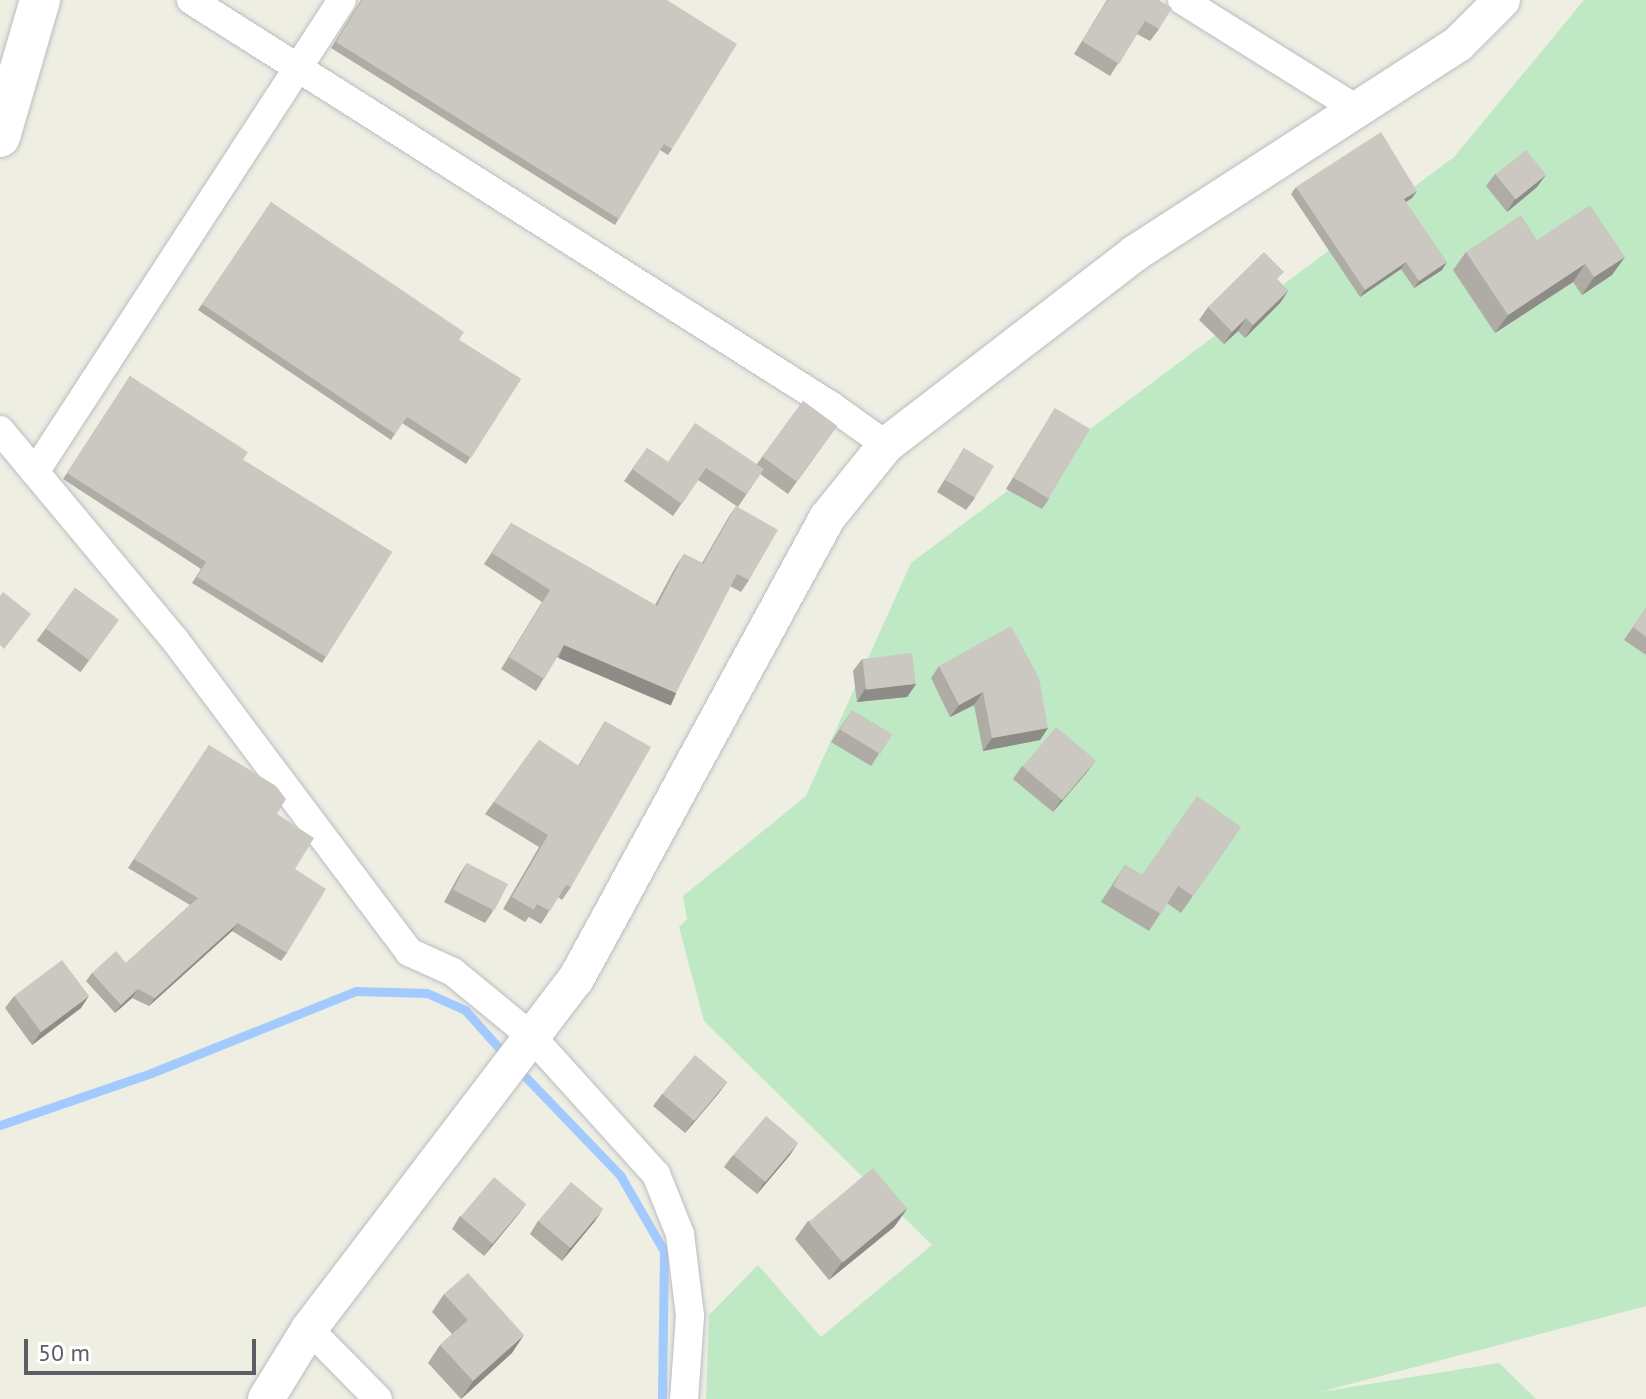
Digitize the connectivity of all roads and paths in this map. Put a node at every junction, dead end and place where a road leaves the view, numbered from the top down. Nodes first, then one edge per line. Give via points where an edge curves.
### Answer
1 (40, 0) edge
2 (191, 0) edge
3 (342, 0) edge
4 (1182, 0) edge
5 (1502, 0) edge
6 (300, 67) junction
7 (1353, 107) junction
8 (0, 137) edge
9 (0, 430) edge
10 (886, 445) junction
11 (35, 472) junction
12 (532, 1037) junction
13 (309, 1329) junction
14 (266, 1399) edge
15 (378, 1399) edge
16 (684, 1399) edge

1 - 8 main road
2 - 6 street
3 - 6 street
4 - 7 street
5 - 7 street via 1458,44
6 - 10 street
6 - 11 street
7 - 10 street via 1135,253
9 - 11 street
10 - 12 street via 827,518 576,979
11 - 12 street via 175,640 409,952 453,972
12 - 13 street
12 - 16 street via 656,1174 680,1234 690,1316
13 - 14 street
13 - 15 street

